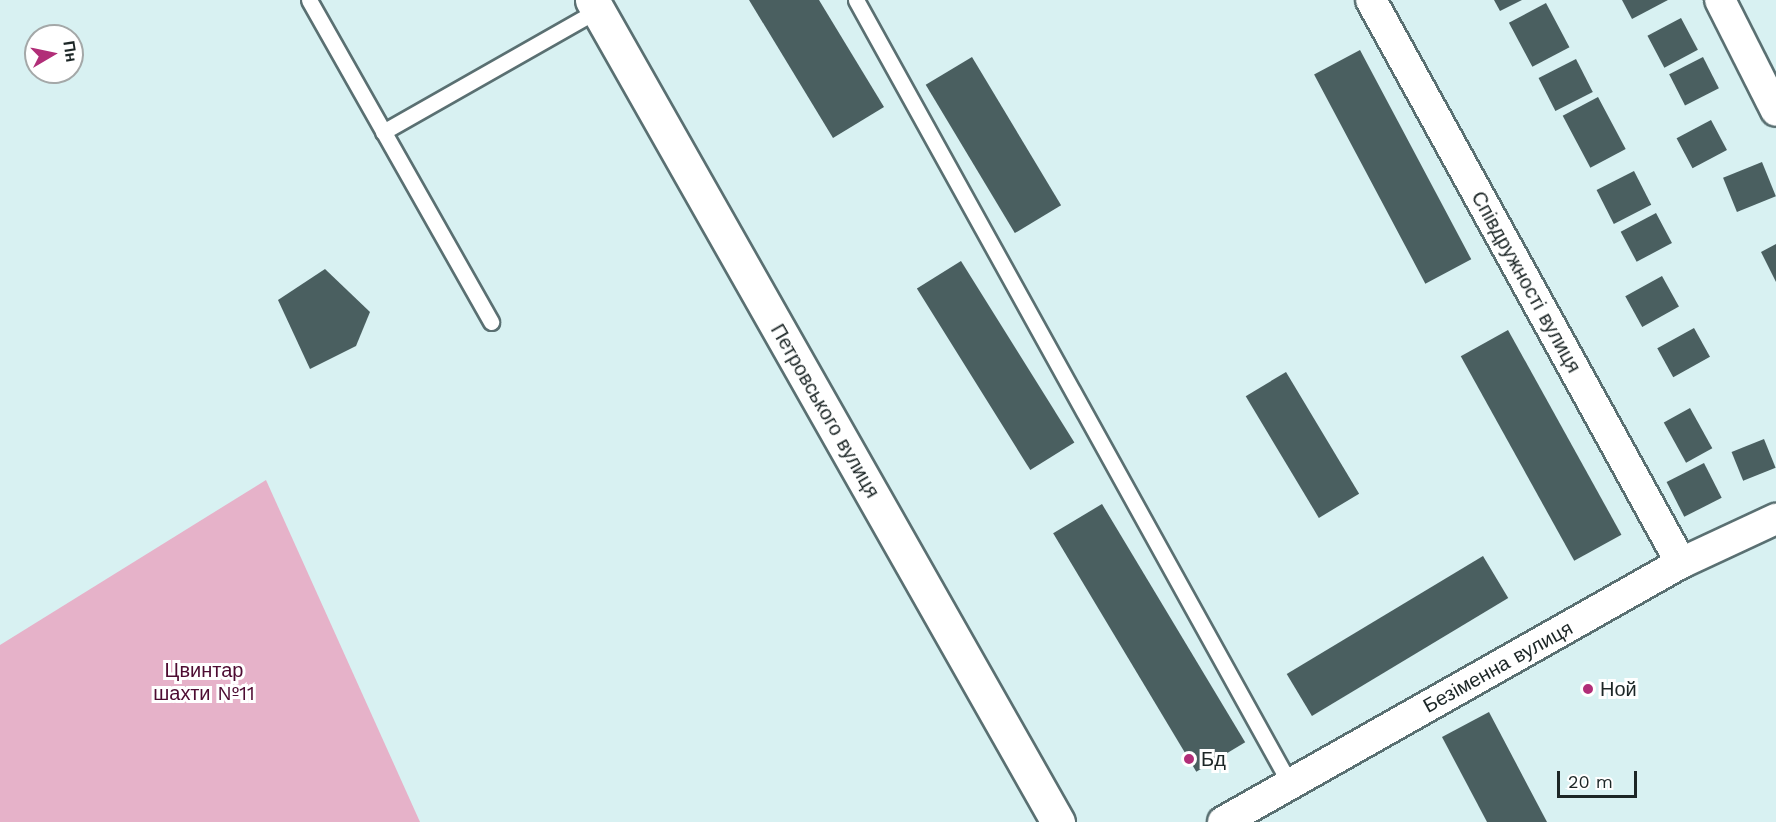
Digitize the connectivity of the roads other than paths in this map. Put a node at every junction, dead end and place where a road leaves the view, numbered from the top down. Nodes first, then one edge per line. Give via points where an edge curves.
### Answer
1 (309, 0) edge
2 (856, 0) edge
3 (1371, 0) edge
4 (1720, 0) edge
5 (595, 5) edge
6 (1776, 111) edge
7 (383, 132) junction
8 (491, 322) dead end
9 (1776, 519) edge
10 (1681, 563) junction
11 (1290, 784) junction
12 (1058, 822) edge
13 (1223, 822) edge

1 - 7 lane
2 - 11 lane
3 - 10 street, Співдружності вулиця
4 - 6 street
5 - 7 lane
5 - 12 main road, Петровського вулиця
7 - 8 lane
9 - 10 street, Безіменна вулиця
10 - 11 street, Безіменна вулиця
11 - 13 street, Безіменна вулиця

